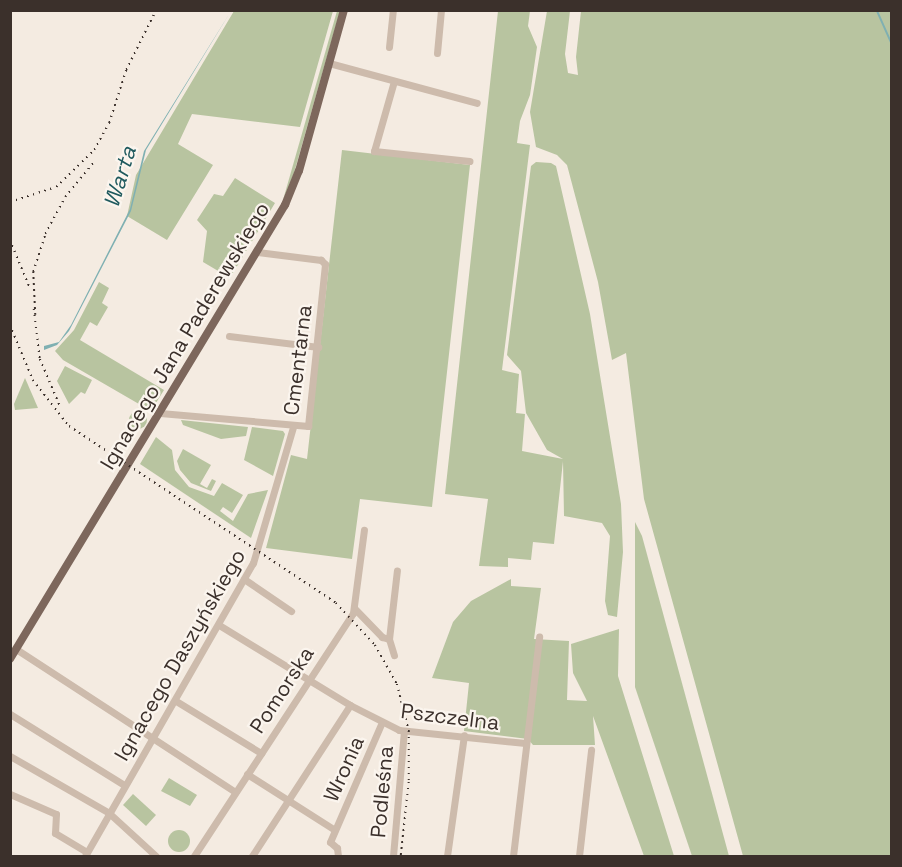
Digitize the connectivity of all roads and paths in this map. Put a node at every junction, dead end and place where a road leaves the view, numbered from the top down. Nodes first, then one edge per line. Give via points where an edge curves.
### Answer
1 (344, 10) edge
2 (393, 10) edge
3 (441, 10) edge
4 (389, 46) dead end
5 (437, 53) dead end
6 (329, 63) junction
7 (394, 81) junction
8 (477, 103) dead end
9 (469, 161) dead end
10 (258, 252) junction
11 (229, 336) dead end
12 (318, 347) junction
13 (160, 413) junction
14 (293, 427) junction
15 (364, 530) dead end
16 (397, 570) dead end
17 (244, 579) junction
18 (355, 609) junction
19 (291, 610) dead end
20 (219, 625) junction
21 (539, 637) dead end
22 (389, 639) junction
23 (16, 649) junction
24 (394, 655) dead end
25 (10, 658) edge
26 (309, 680) junction
27 (176, 701) junction
28 (350, 705) junction
29 (10, 714) edge
30 (382, 723) junction
31 (404, 731) junction
32 (464, 735) junction
33 (153, 740) junction
34 (525, 743) junction
35 (591, 750) dead end
36 (261, 753) junction
37 (10, 756) edge
38 (247, 774) junction
39 (124, 785) junction
40 (235, 792) junction
41 (10, 794) edge
42 (289, 800) junction
43 (109, 813) junction
44 (335, 830) junction
45 (86, 854) edge
46 (156, 856) edge
47 (194, 856) edge
48 (252, 856) edge
49 (338, 856) edge
50 (393, 856) edge
51 (447, 856) edge
52 (513, 856) edge
53 (579, 856) edge

1 - 6 main road, Ignacego Jana Paderewskiego
2 - 4 street
3 - 5 street
6 - 7 street
6 - 10 main road, Ignacego Jana Paderewskiego via 296,181
7 - 8 street
7 - 9 street via 374,151
10 - 12 street, Cmentarna via 321,260 325,267
10 - 13 main road, Ignacego Jana Paderewskiego
11 - 12 street
12 - 14 street, Cmentarna via 310,423
13 - 14 street, Cmentarna
13 - 23 main road, Ignacego Jana Paderewskiego
14 - 17 street, Ignacego Daszyńskiego via 258,552
15 - 18 street, Pomorska
16 - 22 street
17 - 19 street
17 - 20 street, Ignacego Daszyńskiego
18 - 22 street via 380,636
18 - 26 street, Pomorska
20 - 26 street, Pszczelna
20 - 27 street, Ignacego Daszyńskiego
21 - 34 street
22 - 24 street
23 - 25 main road, Ignacego Jana Paderewskiego
23 - 33 street
26 - 28 street, Pszczelna
26 - 36 street, Pomorska
27 - 33 street, Ignacego Daszyńskiego
27 - 36 street
28 - 30 street, Pszczelna
28 - 42 street
29 - 39 street
30 - 31 street, Pszczelna
30 - 44 street, Wronia
31 - 32 street, Pszczelna
31 - 50 street, Podleśna
32 - 34 street, Pszczelna
32 - 51 street
33 - 39 street, Ignacego Daszyńskiego
33 - 40 street
34 - 52 street
35 - 53 street
36 - 38 street, Pomorska
37 - 43 street
38 - 40 street, Pomorska
38 - 42 street
39 - 43 street, Ignacego Daszyńskiego
40 - 47 street, Pomorska
41 - 45 street via 56,814 53,831
42 - 44 street
42 - 48 street
43 - 45 street, Ignacego Daszyńskiego
43 - 46 street
44 - 49 street via 330,842 337,848

